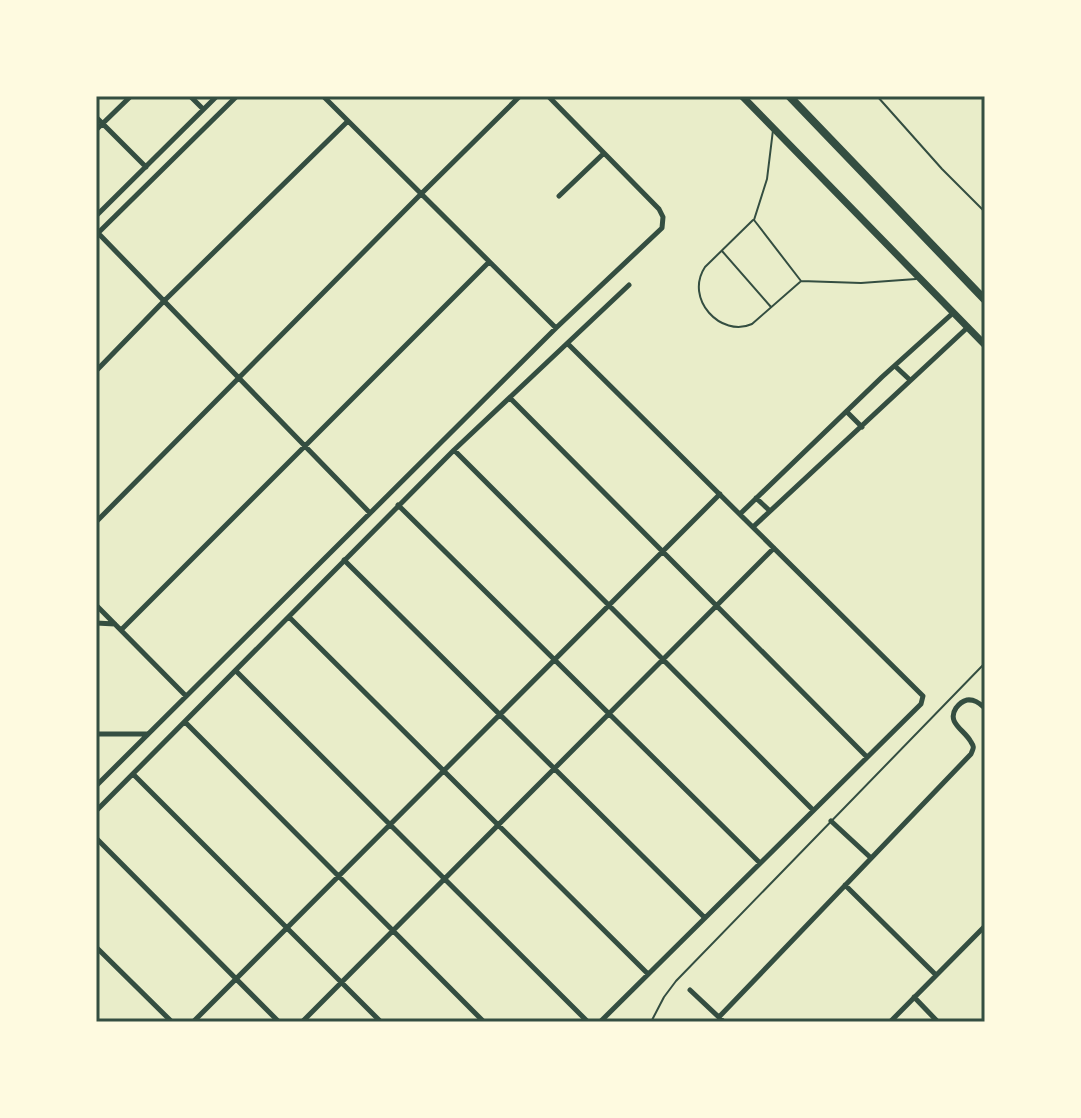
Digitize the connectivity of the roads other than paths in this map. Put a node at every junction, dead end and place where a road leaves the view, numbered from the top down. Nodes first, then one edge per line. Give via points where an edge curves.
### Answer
1 (131, 96) edge
2 (190, 96) edge
3 (217, 96) edge
4 (237, 96) edge
5 (323, 96) edge
6 (520, 96) edge
7 (548, 96) edge
8 (742, 96) edge
9 (789, 96) edge
10 (877, 96) edge
11 (204, 109) junction
12 (96, 117) edge
13 (348, 121) junction
14 (103, 123) junction
15 (773, 129) junction
16 (96, 130) edge
17 (603, 154) junction
18 (146, 167) junction
19 (421, 194) junction
20 (559, 196) dead end
21 (985, 212) edge
22 (96, 216) edge
23 (754, 220) junction
24 (97, 234) edge
25 (722, 251) junction
26 (489, 262) junction
27 (920, 278) junction
28 (801, 281) junction
29 (629, 285) dead end
30 (985, 300) edge
31 (164, 301) junction
32 (771, 308) junction
33 (953, 313) junction
34 (968, 327) junction
35 (556, 328) junction
36 (568, 344) junction
37 (985, 345) edge
38 (895, 366) junction
39 (96, 371) edge
40 (239, 377) junction
41 (910, 380) junction
42 (510, 398) junction
43 (847, 412) junction
44 (862, 427) junction
45 (306, 446) junction
46 (454, 450) junction
47 (720, 494) junction
48 (756, 498) junction
49 (398, 505) junction
50 (770, 511) junction
51 (370, 513) junction
52 (740, 514) junction
53 (96, 522) edge
54 (753, 527) junction
55 (774, 548) junction
56 (662, 552) junction
57 (344, 560) junction
58 (96, 605) edge
59 (609, 605) junction
60 (716, 606) junction
61 (289, 617) junction
62 (96, 623) edge
63 (115, 624) junction
64 (121, 630) junction
65 (663, 659) junction
66 (555, 660) junction
67 (985, 663) edge
68 (236, 671) junction
69 (186, 696) junction
70 (985, 708) edge
71 (609, 713) junction
72 (500, 714) junction
73 (185, 722) junction
74 (96, 734) edge
75 (148, 734) junction
76 (867, 757) junction
77 (554, 769) junction
78 (443, 771) junction
79 (132, 774) junction
80 (96, 786) edge
81 (813, 810) junction
82 (96, 811) edge
83 (831, 821) junction
84 (390, 825) junction
85 (498, 825) junction
86 (96, 838) edge
87 (871, 858) junction
88 (760, 863) junction
89 (338, 876) junction
90 (444, 879) junction
91 (845, 885) junction
92 (705, 918) junction
93 (985, 926) edge
94 (287, 928) junction
95 (393, 931) junction
96 (96, 947) edge
97 (648, 974) junction
98 (936, 975) junction
99 (236, 979) junction
100 (341, 982) junction
101 (690, 990) dead end
102 (914, 997) junction
103 (721, 1020) edge
104 (172, 1022) edge
105 (193, 1022) edge
106 (279, 1022) edge
107 (302, 1022) edge
108 (381, 1022) edge
109 (484, 1022) edge
110 (588, 1022) edge
111 (600, 1022) edge
112 (651, 1022) edge
113 (890, 1022) edge
114 (938, 1022) edge

1 - 14 street
2 - 11 street
3 - 11 street
4 - 24 street
5 - 13 street
6 - 19 street
7 - 17 street
8 - 15 main road
9 - 30 highway
10 - 21 lane
11 - 18 street
12 - 14 street
13 - 19 street
13 - 31 street
14 - 16 street
14 - 18 street
15 - 23 lane via 767,179
15 - 27 main road
17 - 20 street
17 - 35 street via 659,209 662,228
18 - 22 street
19 - 26 street
19 - 40 street
23 - 25 lane
23 - 28 lane
24 - 31 street
25 - 32 lane
25 - 32 lane via 705,267 697,285 698,297 713,317 745,327
26 - 35 street
26 - 45 street
27 - 28 lane
27 - 33 main road
28 - 32 lane
29 - 36 street
31 - 39 street
31 - 40 street
33 - 34 main road
33 - 38 street
34 - 37 main road
34 - 41 street
35 - 51 street
36 - 42 street
36 - 47 street
38 - 41 street
38 - 43 street
40 - 45 street
40 - 53 street
41 - 44 street
42 - 46 street
42 - 56 street
43 - 44 street
43 - 48 street
44 - 50 street
45 - 51 street
45 - 64 street
46 - 49 street
46 - 59 street
47 - 52 street
47 - 56 street
48 - 50 street
48 - 52 street
49 - 57 street
49 - 66 street
50 - 54 street
51 - 69 street
52 - 54 street
54 - 55 street
55 - 60 street
55 - 76 street via 923,696
56 - 59 street
56 - 60 street
57 - 61 street
57 - 72 street
58 - 63 street
59 - 65 street
59 - 66 street
60 - 65 street
60 - 76 street
61 - 68 street
61 - 78 street
62 - 63 street
63 - 64 street
64 - 69 street
65 - 71 street
65 - 81 street
66 - 71 street
66 - 72 street
67 - 83 lane
68 - 73 street
68 - 84 street
69 - 75 street
70 - 87 street via 965,700 954,711 955,725 971,742 971,754
71 - 77 street
71 - 88 street
72 - 77 street
72 - 78 street
73 - 79 street
73 - 89 street
74 - 75 street
75 - 80 street
76 - 81 street
77 - 85 street
77 - 92 street
78 - 84 street
78 - 85 street
79 - 82 street
79 - 94 street
81 - 88 street
83 - 87 street
83 - 112 lane via 676,981
84 - 89 street
84 - 90 street
85 - 90 street
85 - 97 street
86 - 99 street
87 - 91 street
88 - 92 street
89 - 94 street
89 - 95 street
90 - 95 street
90 - 110 street
91 - 98 street
91 - 103 street
92 - 97 street
93 - 98 street
94 - 99 street
94 - 100 street
95 - 100 street
95 - 109 street
96 - 104 street
97 - 111 street
98 - 102 street
99 - 105 street
99 - 106 street
100 - 107 street
100 - 108 street
101 - 103 street
102 - 113 street
102 - 114 street

